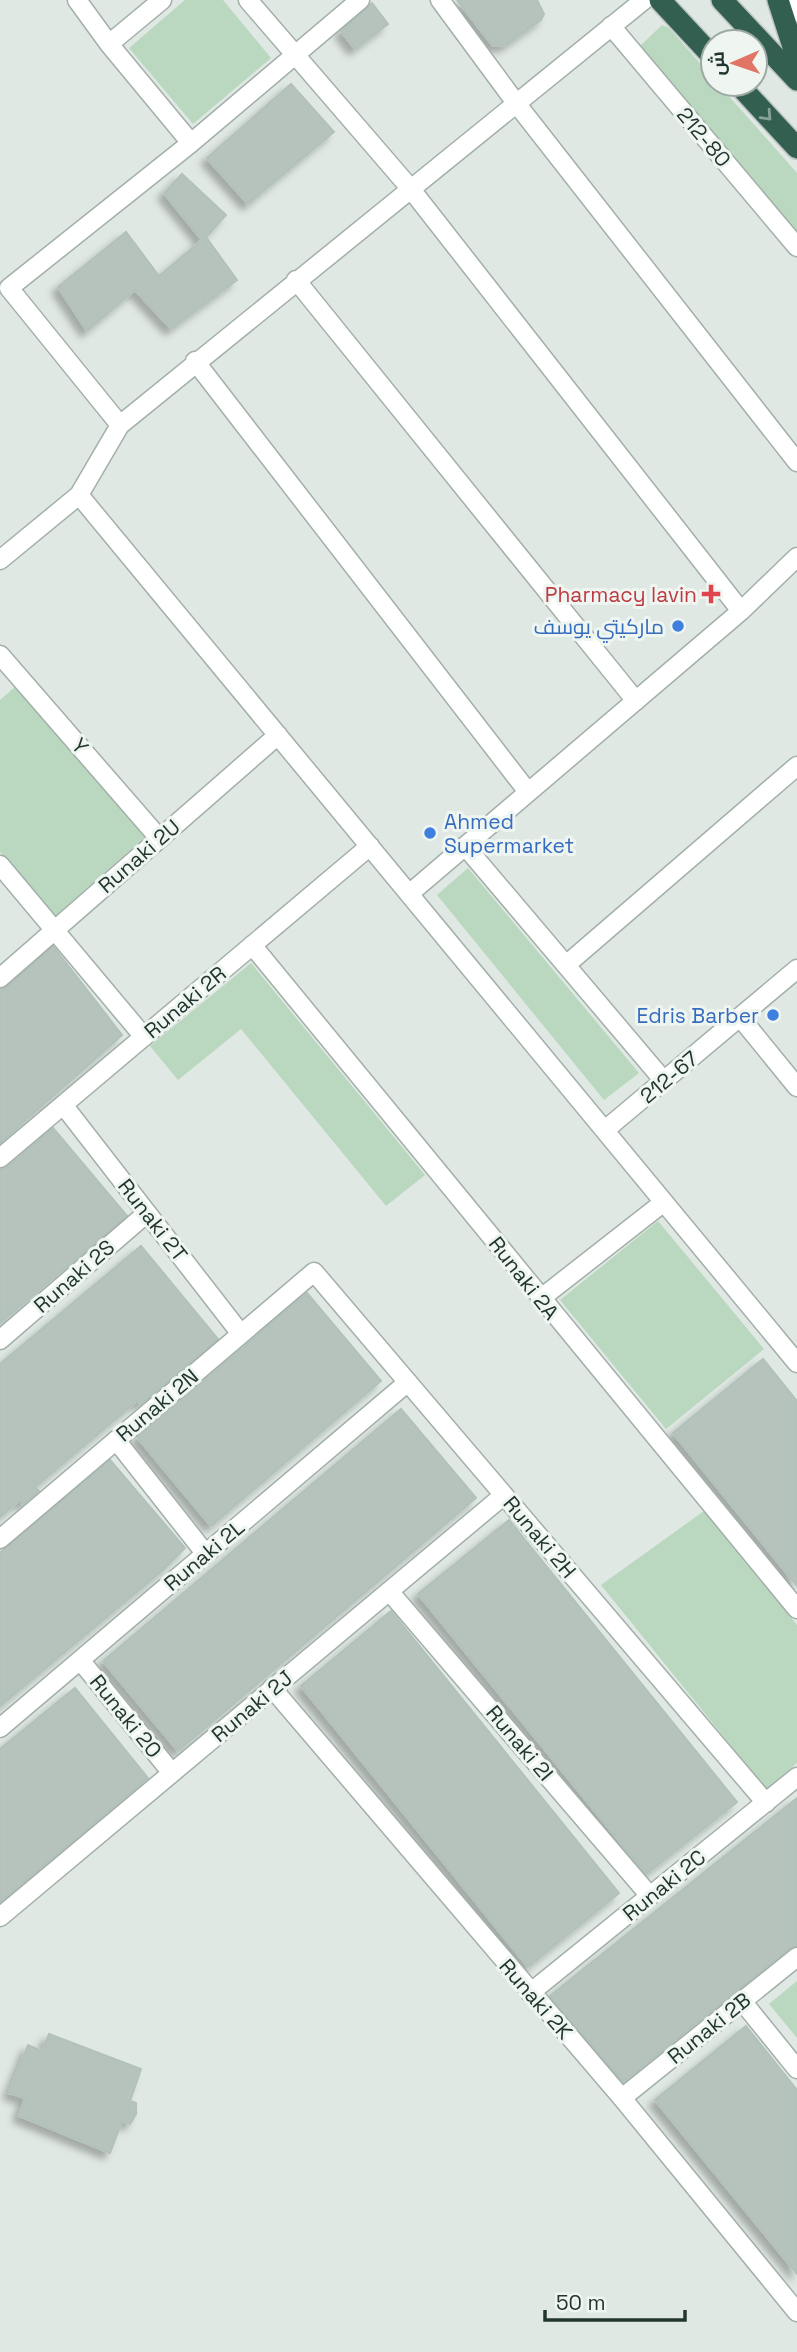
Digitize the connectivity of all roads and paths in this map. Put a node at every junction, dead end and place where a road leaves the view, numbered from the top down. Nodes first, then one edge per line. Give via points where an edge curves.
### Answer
1 (77, 0) edge
2 (163, 0) edge
3 (248, 0) edge
4 (360, 0) edge
5 (440, 0) edge
6 (644, 0) edge
7 (660, 0) edge
8 (722, 0) edge
9 (778, 0) edge
10 (786, 0) edge
11 (797, 11) edge
12 (611, 26) junction
13 (699, 42) edge
14 (108, 44) junction
15 (294, 55) junction
16 (797, 59) edge
17 (797, 80) edge
18 (751, 98) edge
19 (516, 103) junction
20 (191, 143) junction
21 (797, 148) edge
22 (410, 188) junction
23 (797, 247) edge
24 (296, 280) junction
25 (4, 282) edge
26 (195, 361) junction
27 (120, 425) junction
28 (797, 462) edge
29 (79, 495) junction
30 (797, 557) edge
31 (0, 560) edge
32 (741, 611) junction
33 (0, 655) edge
34 (636, 701) junction
35 (278, 735) junction
36 (797, 766) edge
37 (528, 792) junction
38 (159, 838) junction
39 (370, 846) junction
40 (465, 846) junction
41 (0, 865) edge
42 (410, 894) junction
43 (55, 930) junction
44 (252, 945) junction
45 (566, 965) junction
46 (797, 969) edge
47 (0, 978) edge
48 (740, 1017) junction
49 (144, 1037) junction
50 (664, 1081) junction
51 (797, 1087) edge
52 (64, 1106) junction
53 (605, 1130) junction
54 (0, 1158) edge
55 (664, 1202) junction
56 (148, 1213) junction
57 (314, 1272) joint
58 (540, 1299) junction
59 (241, 1334) junction
60 (0, 1340) edge
61 (797, 1363) edge
62 (408, 1382) junction
63 (116, 1440) junction
64 (504, 1495) junction
65 (0, 1539) edge
66 (205, 1553) junction
67 (389, 1591) junction
68 (797, 1609) edge
69 (80, 1660) junction
70 (272, 1688) junction
71 (0, 1728) edge
72 (172, 1773) junction
73 (797, 1777) edge
74 (766, 1803) junction
75 (650, 1896) junction
76 (0, 1917) edge
77 (797, 1957) edge
78 (530, 1993) junction
79 (742, 2001) junction
80 (797, 2069) edge
81 (622, 2098) junction
82 (797, 2312) edge

1 - 14 street
2 - 14 street
3 - 15 street
4 - 15 street
5 - 19 street
6 - 12 street
7 - 13 highway
8 - 17 highway
9 - 16 highway
10 - 11 street
12 - 19 street
12 - 23 street, 212-80
14 - 20 street
15 - 20 street
15 - 22 street
18 -> 21 highway
19 - 22 street
19 - 28 street
20 - 25 street
22 - 24 street
22 - 32 street
24 - 26 street
24 - 34 street
25 - 27 street
26 - 27 street
26 - 37 street
27 - 29 street
29 - 31 street
29 - 35 street
30 - 32 street
32 - 34 street
33 - 38 street, Y
34 - 37 street
35 - 38 street, Runaki 2U
35 - 39 street
36 - 45 street
37 - 40 street
38 - 43 street, Runaki 2U
39 - 42 street
39 - 44 street, Runaki 2R
40 - 42 street
40 - 45 street
41 - 43 street
42 - 53 street
43 - 47 street, Runaki 2U
43 - 49 street
44 - 49 street, Runaki 2R
44 - 58 street, Runaki 2A
45 - 50 street
46 - 48 street, 212-67
48 - 50 street, 212-67
48 - 51 street
49 - 52 street, Runaki 2R
50 - 53 street, 212-67
52 - 54 street, Runaki 2R
52 - 56 street, Runaki 2T
53 - 55 street
55 - 58 street
55 - 61 street
56 - 59 street, Runaki 2T
56 - 60 street, Runaki 2S
57 - 59 street, Runaki 2N
57 - 62 street, Runaki 2H
58 - 68 street, Runaki 2A
59 - 63 street, Runaki 2N
62 - 64 street, Runaki 2H
62 - 66 street, Runaki 2L
63 - 65 street, Runaki 2N
63 - 66 street
64 - 67 street, Runaki 2J
64 - 74 street, Runaki 2H
66 - 69 street, Runaki 2L
67 - 70 street, Runaki 2J
67 - 75 street, Runaki 2I
69 - 71 street, Runaki 2L
69 - 72 street, Runaki 2O
70 - 72 street, Runaki 2J
70 - 78 street, Runaki 2K
72 - 76 street, Runaki 2J
73 - 74 street, Runaki 2C
74 - 75 street, Runaki 2C
75 - 78 street, Runaki 2C
77 - 79 street, Runaki 2B
78 - 81 street, Runaki 2K
79 - 80 street
79 - 81 street, Runaki 2B
81 - 82 street, Runaki 2K

